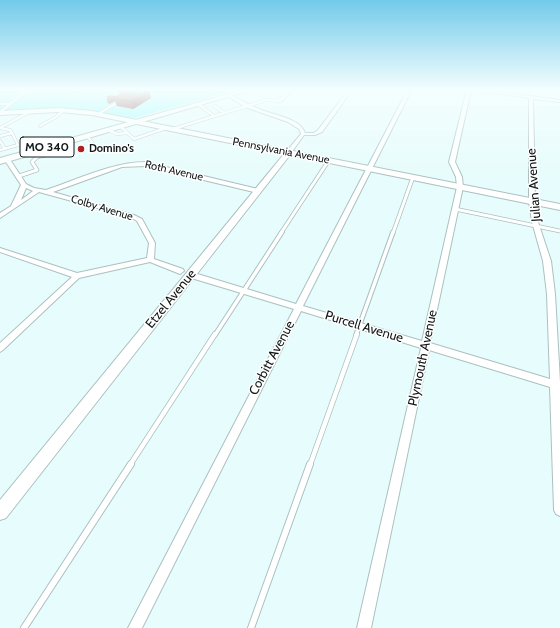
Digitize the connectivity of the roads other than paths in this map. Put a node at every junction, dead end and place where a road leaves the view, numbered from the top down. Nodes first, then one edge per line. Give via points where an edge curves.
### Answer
1 (18, 118) edge
2 (52, 118) edge
3 (118, 118) edge
4 (148, 118) edge
5 (207, 118) edge
6 (278, 118) edge
7 (329, 118) edge
8 (395, 118) edge
9 (462, 118) edge
10 (531, 118) edge
11 (135, 122) junction
12 (40, 126) dead end
13 (120, 126) junction
14 (166, 128) junction
15 (108, 130) junction
16 (173, 130) junction
17 (12, 133) junction
18 (127, 133) junction
19 (303, 134) junction
20 (0, 136) edge
21 (87, 136) junction
22 (0, 141) edge
23 (97, 148) dead end
24 (5, 149) junction
25 (0, 150) edge
26 (289, 152) junction
27 (35, 154) junction
28 (4, 160) edge
29 (329, 160) junction
30 (370, 169) junction
31 (19, 176) junction
32 (413, 177) junction
33 (24, 184) junction
34 (460, 187) junction
35 (42, 191) junction
36 (258, 191) junction
37 (532, 202) junction
38 (560, 207) edge
39 (12, 208) junction
40 (455, 209) junction
41 (0, 216) edge
42 (536, 226) junction
43 (560, 231) edge
44 (0, 250) edge
45 (150, 260) junction
46 (185, 273) junction
47 (77, 276) junction
48 (243, 291) junction
49 (299, 308) junction
50 (359, 325) junction
51 (426, 346) junction
52 (0, 348) edge
53 (557, 385) edge
54 (560, 510) edge
55 (0, 512) edge
56 (24, 628) edge
57 (135, 628) edge
58 (251, 628) edge
59 (364, 628) edge

1 - 17 lane via 0,128
2 - 12 lane
3 - 11 street, Pennsylvania Avenue
4 - 11 main road, MO 340
5 - 16 lane
6 - 19 street via 296,124
7 - 19 street via 320,131 315,134
8 - 30 street, Corbitt Avenue
9 - 34 street, Plymouth Avenue via 452,162
10 - 37 street, Julian Avenue
11 - 13 main road, MO 340
11 - 14 street, Pennsylvania Avenue
13 - 15 main road, MO 340
13 - 18 lane
14 - 16 street, Pennsylvania Avenue
14 - 18 lane via 134,139
15 - 18 lane via 120,136
15 - 21 main road, MO 340
16 - 26 street, Pennsylvania Avenue
17 - 20 lane
17 - 24 lane via 18,145
19 - 26 street, Etzel Avenue
21 - 23 lane
21 - 27 main road, MO 340
22 - 24 lane
24 - 25 lane
26 - 29 street, Pennsylvania Avenue
26 - 36 street, Etzel Avenue
27 - 28 main road, MO 340
27 - 31 lane via 32,162 36,172
28 - 31 street
29 - 30 street, Pennsylvania Avenue
29 - 48 lane
30 - 32 street, Pennsylvania Avenue
30 - 49 street, Corbitt Avenue
31 - 33 street
32 - 34 street, Pennsylvania Avenue
32 - 50 lane
33 - 35 street, Colby Avenue
33 - 39 street
34 - 37 street, Pennsylvania Avenue
34 - 40 street, Plymouth Avenue
35 - 36 street, Roth Avenue via 133,164 152,166
35 - 39 street, Roth Avenue
35 - 45 street, Colby Avenue via 140,220 152,243
36 - 46 street, Etzel Avenue
37 - 38 street, Pennsylvania Avenue
37 - 42 street, Julian Avenue
39 - 41 street, Roth Avenue
40 - 42 lane
40 - 51 street, Plymouth Avenue
42 - 43 lane
42 - 53 street, Julian Avenue via 549,273
44 - 47 street
45 - 46 street, Purcell Avenue
45 - 47 street
46 - 48 street, Purcell Avenue
46 - 55 street, Etzel Avenue
47 - 52 street
48 - 49 street, Purcell Avenue
48 - 56 lane
49 - 50 street, Purcell Avenue
49 - 57 street, Corbitt Avenue
50 - 51 street, Purcell Avenue
50 - 58 lane
51 - 53 street, Purcell Avenue
51 - 59 street, Plymouth Avenue
53 - 54 street, Julian Avenue

